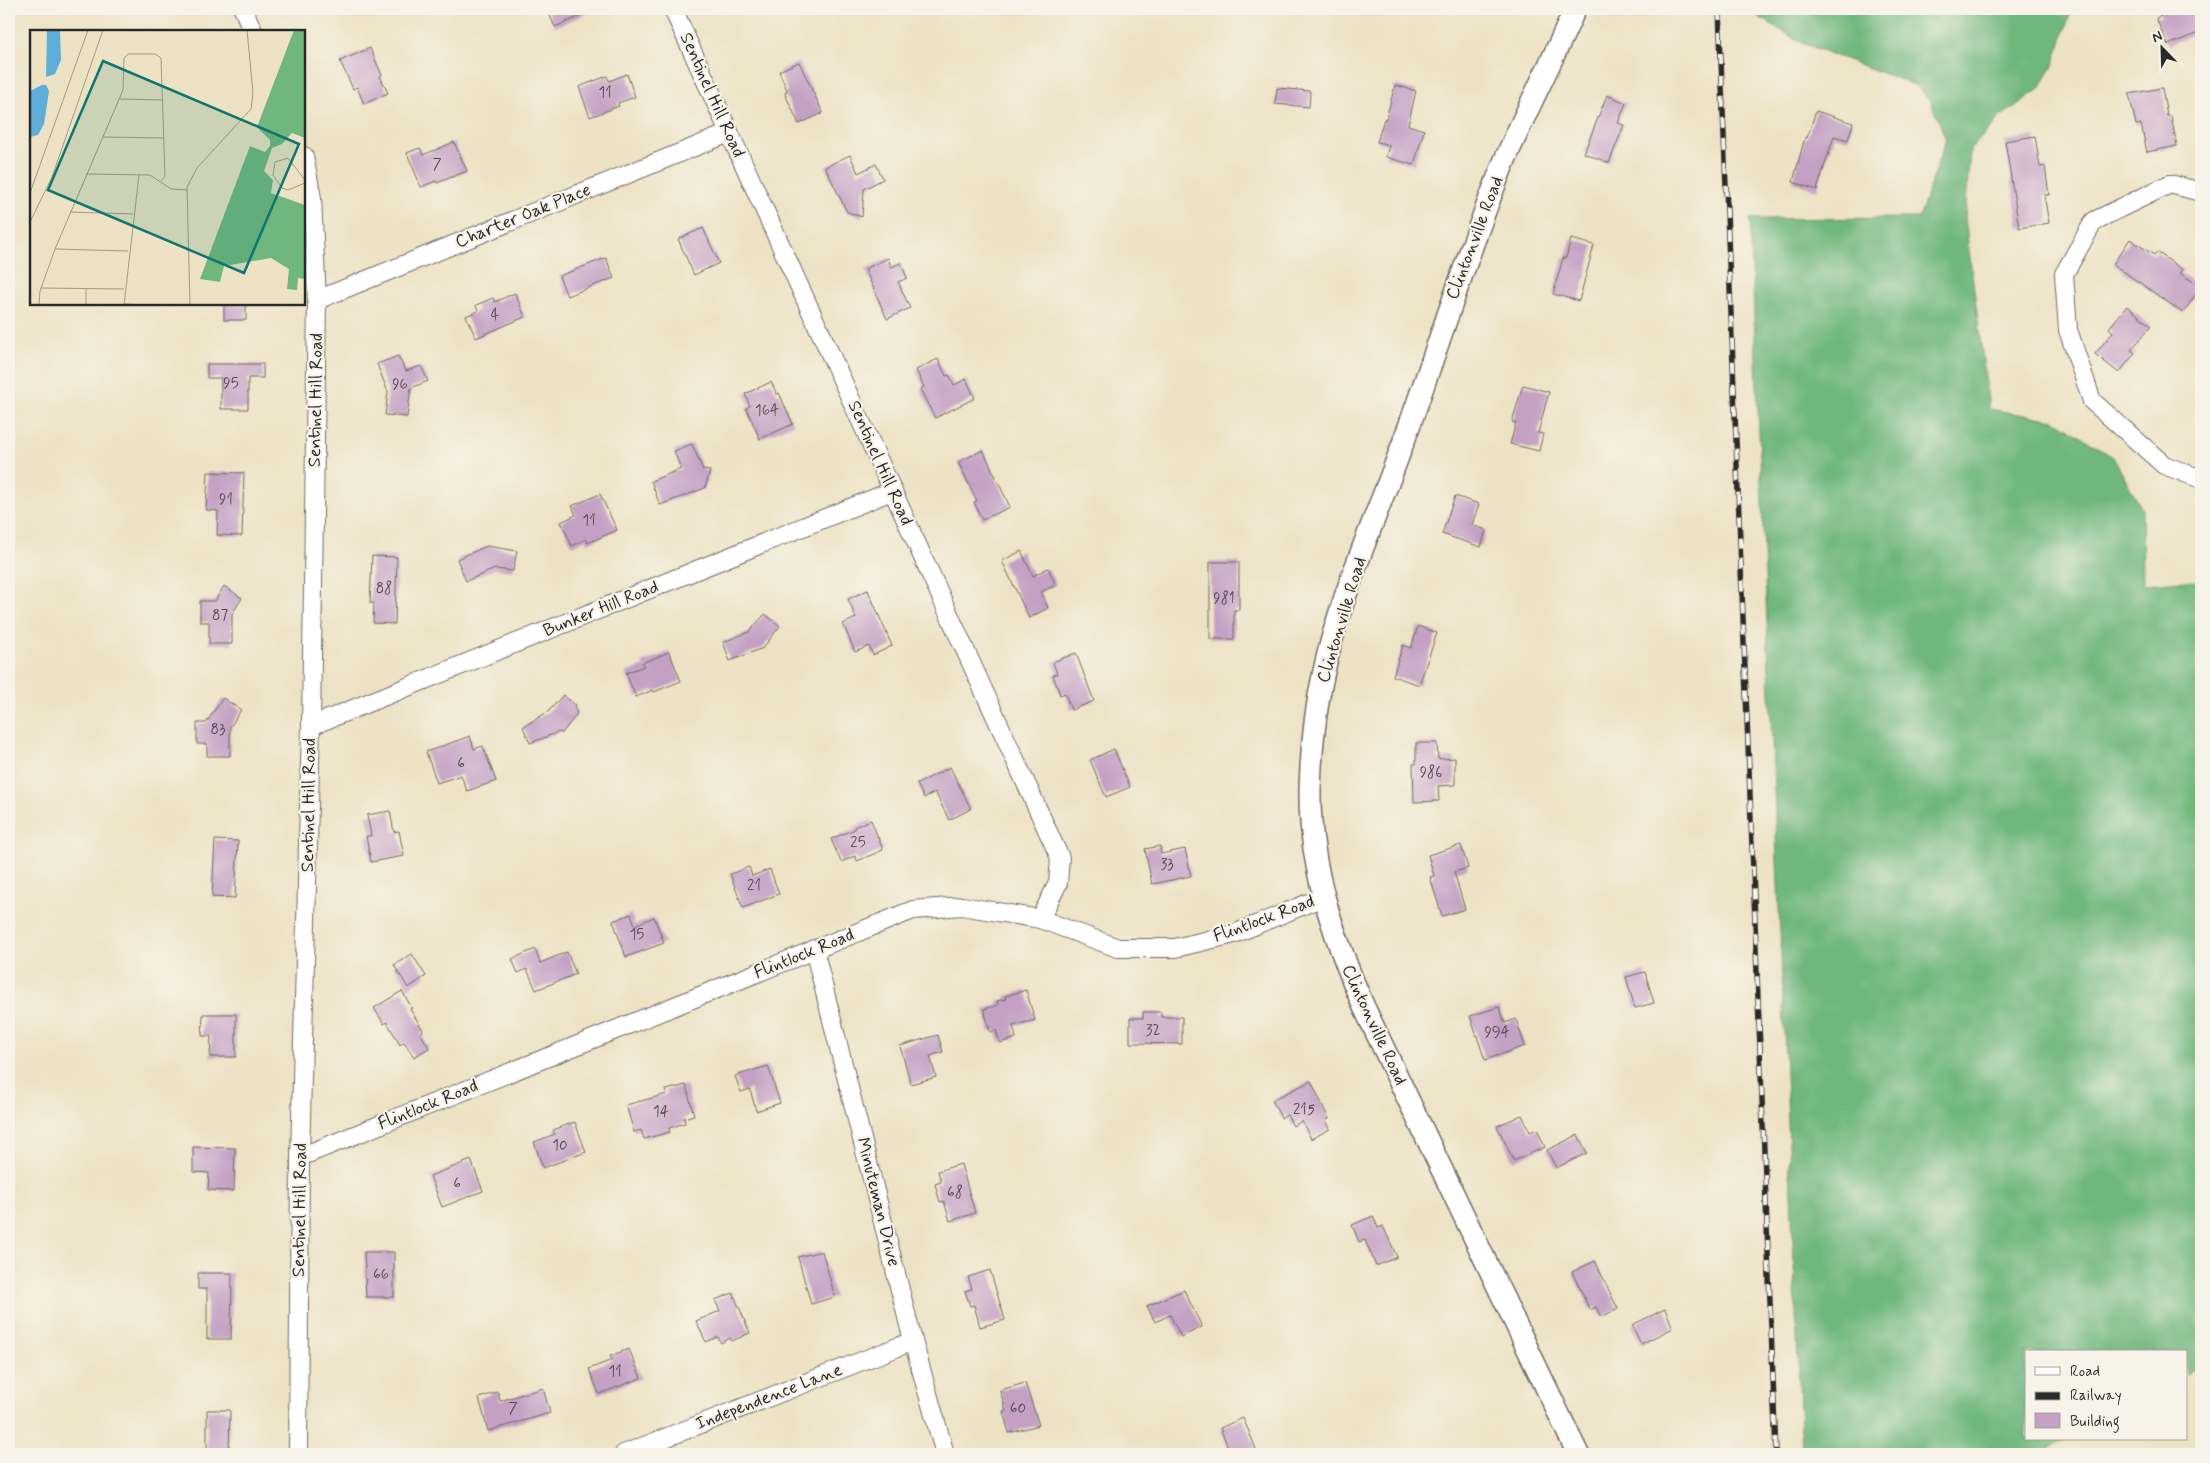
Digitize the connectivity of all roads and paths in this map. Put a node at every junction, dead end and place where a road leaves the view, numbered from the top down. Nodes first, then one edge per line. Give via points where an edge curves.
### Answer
1 (243, 9) edge
2 (673, 9) edge
3 (1575, 9) edge
4 (253, 30) edge
5 (729, 133) junction
6 (305, 161) edge
7 (2201, 192) edge
8 (317, 300) junction
9 (2201, 479) edge
10 (892, 491) junction
11 (310, 726) junction
12 (1324, 897) junction
13 (1040, 919) junction
14 (814, 949) junction
15 (300, 1157) junction
16 (913, 1340) junction
17 (298, 1454) edge
18 (624, 1454) edge
19 (944, 1454) edge
20 (1578, 1454) edge

1 - 4 street
2 - 5 street, Sentinel Hill Road
3 - 12 street, Clintonville Road via 1502,166 1330,645 1312,740 1310,795
5 - 8 street, Charter Oak Place
5 - 10 street, Sentinel Hill Road
6 - 8 street, Sentinel Hill Road via 312,198
7 - 9 street via 2170,184 2094,221 2064,274 2068,330 2092,401 2164,465
8 - 11 street, Sentinel Hill Road
10 - 11 street, Bunker Hill Road
10 - 13 street, Sentinel Hill Road via 1060,858 1058,883
11 - 15 street, Sentinel Hill Road
12 - 13 street, Flintlock Road via 1234,934 1174,948 1118,948
12 - 20 street, Clintonville Road via 1343,959 1363,1005
13 - 14 street, Flintlock Road via 962,906 913,910
14 - 15 street, Flintlock Road
14 - 16 street, Minuteman Drive
15 - 17 street, Sentinel Hill Road
16 - 18 street, Independence Lane
16 - 19 street, Minuteman Drive

